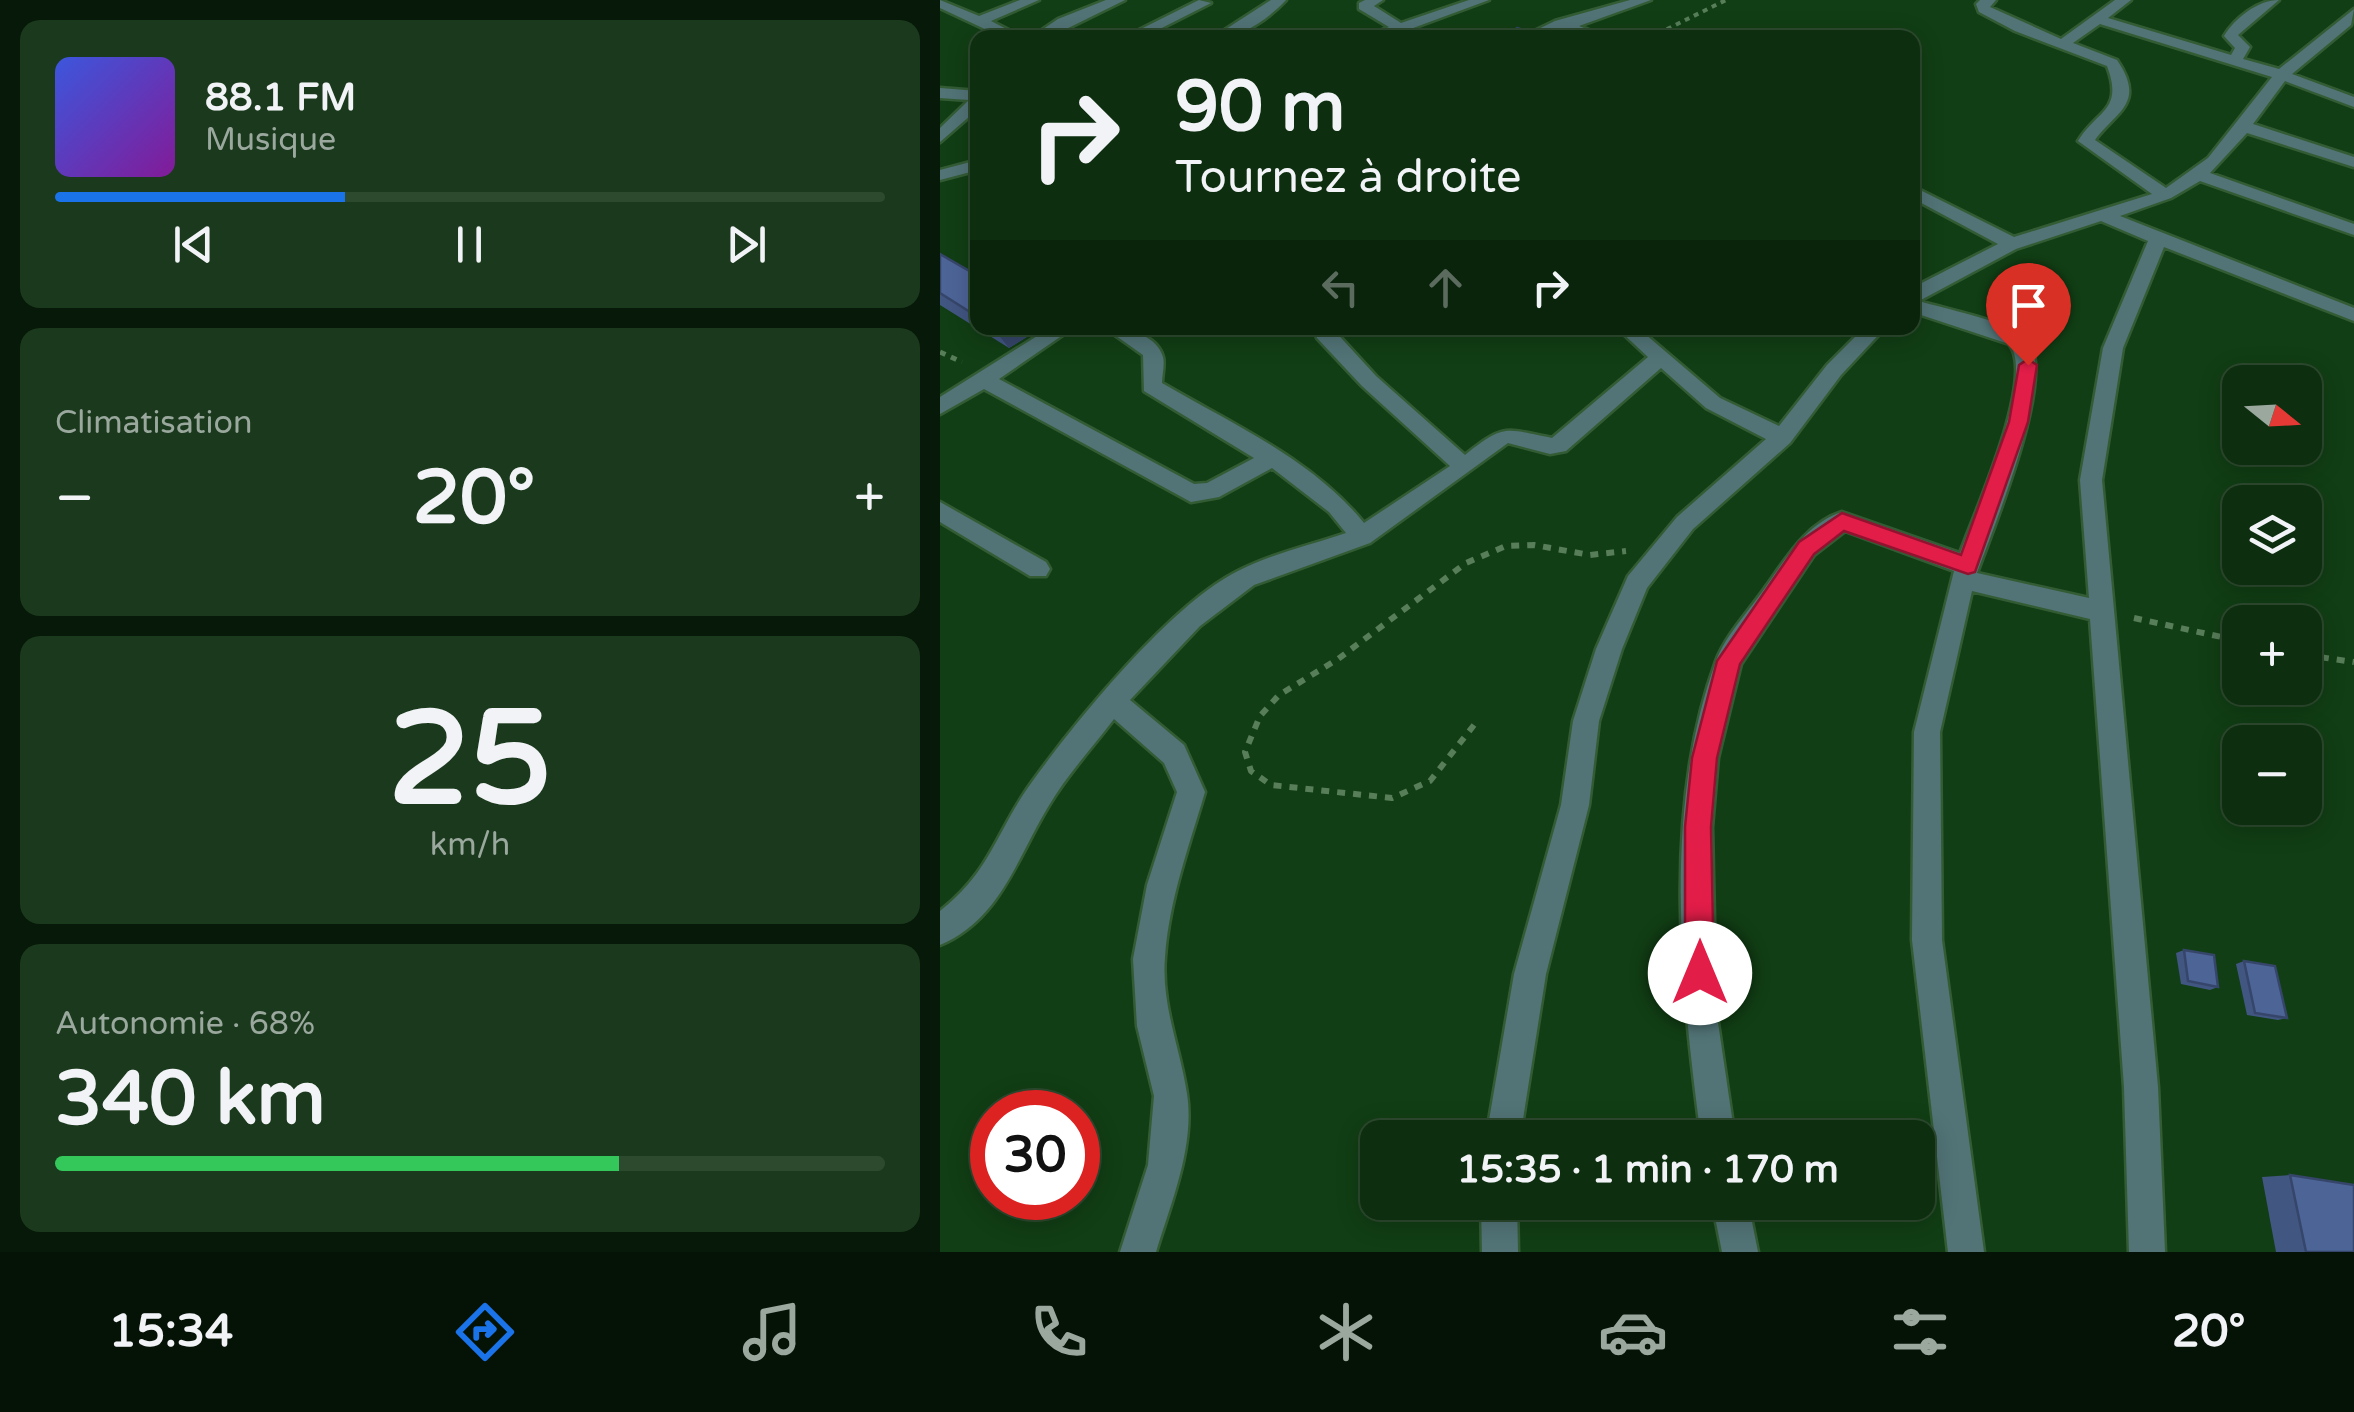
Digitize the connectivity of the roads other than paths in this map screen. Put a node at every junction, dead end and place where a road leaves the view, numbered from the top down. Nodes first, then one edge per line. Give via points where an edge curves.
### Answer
1 (1032, 0) edge
2 (1118, 0) edge
3 (1279, 0) edge
4 (1347, 0) edge
5 (1482, 0) edge
6 (1644, 0) edge
7 (1989, 0) edge
8 (2124, 0) edge
9 (2272, 0) edge
10 (940, 3) edge
11 (1370, 3) edge
12 (2354, 14) edge
13 (980, 20) junction
14 (1223, 20) edge
15 (2098, 20) junction
16 (1560, 24) junction
17 (1400, 28) junction
18 (1001, 30) edge
19 (1050, 30) edge
20 (1171, 30) edge
21 (1394, 30) edge
22 (1545, 30) edge
23 (1578, 30) edge
24 (2064, 44) junction
25 (2234, 62) junction
26 (2282, 75) junction
27 (940, 93) edge
28 (970, 97) edge
29 (2354, 102) edge
30 (970, 106) edge
31 (2245, 127) junction
32 (940, 137) edge
33 (2354, 162) edge
34 (970, 167) edge
35 (940, 175) edge
36 (2199, 175) junction
37 (2164, 194) junction
38 (1920, 196) edge
39 (2103, 215) junction
40 (2354, 230) edge
41 (2158, 239) junction
42 (2013, 244) junction
43 (1920, 274) edge
44 (1937, 282) junction
45 (1920, 295) edge
46 (1920, 304) edge
47 (2354, 315) edge
48 (1052, 335) edge
49 (1125, 335) edge
50 (1325, 335) edge
51 (1634, 335) edge
52 (1868, 335) edge
53 (1661, 358) junction
54 (981, 378) junction
55 (940, 406) edge
56 (1782, 438) junction
57 (1270, 459) junction
58 (1465, 467) junction
59 (940, 511) edge
60 (1362, 537) junction
61 (1038, 569) dead end
62 (1965, 572) junction
63 (2103, 612) junction
64 (1112, 701) junction
65 (940, 930) edge
66 (1506, 1120) edge
67 (1715, 1120) edge
68 (1499, 1220) edge
69 (1734, 1220) edge
70 (1138, 1252) edge
71 (1500, 1252) edge
72 (1740, 1252) edge
73 (1966, 1252) edge
74 (2147, 1252) edge

1 - 13 street
2 - 19 street
3 - 14 street
4 - 11 street
5 - 17 street
6 - 16 street
7 - 24 street via 1983,4 1990,13
8 - 15 street
9 - 25 street via 2233,32 2244,46
10 - 13 street
11 - 17 street
12 - 26 street
13 - 18 street
14 - 20 street
15 - 24 street
15 - 25 street
16 - 22 street
16 - 23 street
17 - 21 street
24 - 37 street via 2117,69 2116,115 2086,141
25 - 26 street
26 - 29 street
26 - 31 street
27 - 28 street
30 - 32 street
31 - 33 street
31 - 36 street
34 - 35 street
36 - 37 street
36 - 40 street
37 - 39 street
38 - 42 street
39 - 41 street
39 - 42 street
41 - 47 street
41 - 63 street via 2112,348 2091,480
42 - 44 street
43 - 44 street
44 - 45 street
46 - 62 street via 2016,339 2028,365 2018,422
48 - 54 street
49 - 57 street via 1154,358 1151,386
50 - 58 street
51 - 53 street
52 - 56 street
53 - 56 street via 1712,403
53 - 58 street via 1558,445 1509,434
54 - 55 street
54 - 57 street via 1191,492 1211,491
56 - 66 street via 1685,523 1638,583 1609,649 1586,721 1574,805 1530,974
57 - 60 street via 1324,495
58 - 60 street
59 - 61 street
60 - 64 street via 1244,578 1191,618
62 - 63 street
62 - 67 street via 1842,522 1806,548 1729,661 1704,758 1698,827 1700,1010
62 - 73 street via 1928,732 1927,940
63 - 74 street via 2140,1068
64 - 65 street via 1039,796 997,876
64 - 70 street via 1174,754 1192,792 1162,886 1148,959 1153,1026 1171,1096 1166,1166
68 - 71 street
69 - 72 street

